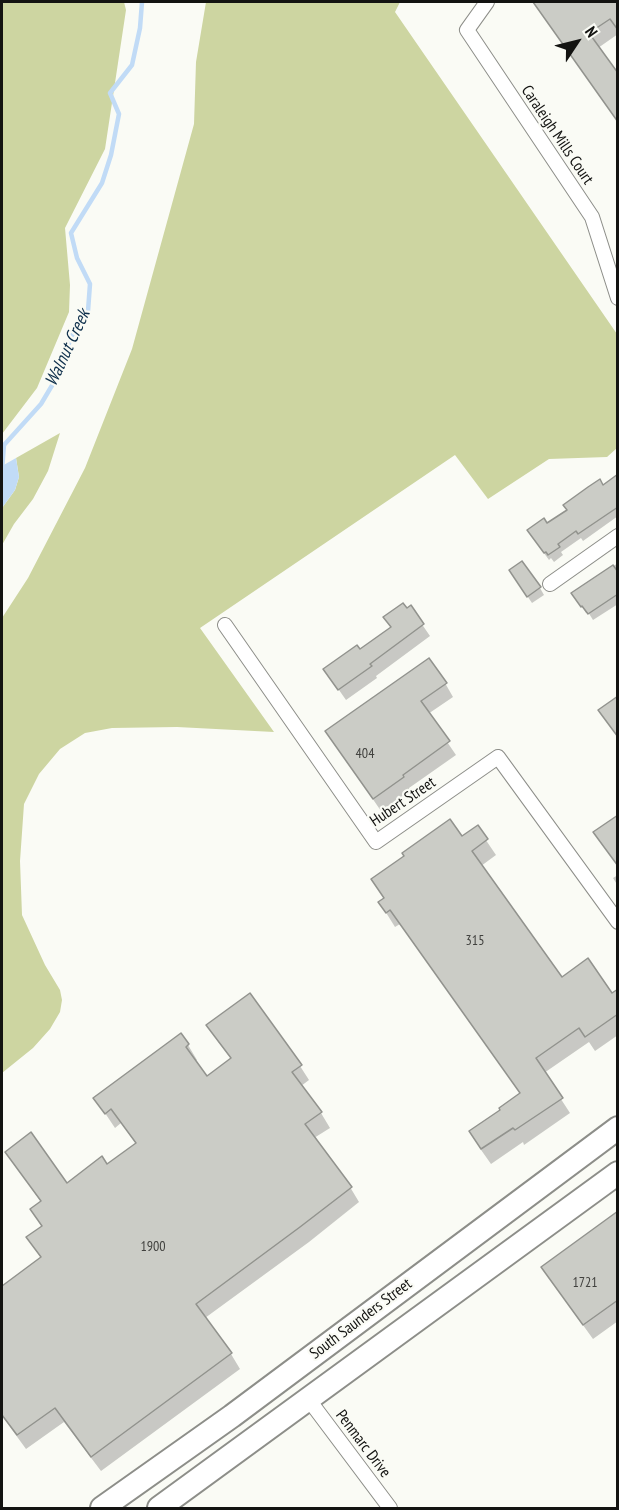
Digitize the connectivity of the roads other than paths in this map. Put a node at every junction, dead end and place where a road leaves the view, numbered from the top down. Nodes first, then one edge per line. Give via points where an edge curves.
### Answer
1 (487, 2) edge
2 (618, 298) edge
3 (618, 536) edge
4 (550, 584) dead end
5 (225, 625) dead end
6 (618, 922) edge
7 (618, 1128) edge
8 (618, 1173) edge
9 (309, 1400) junction
10 (102, 1509) edge
11 (159, 1509) edge
12 (390, 1509) edge

1 - 2 street, Caraleigh Mills Court via 467,30 592,217
3 - 4 street
5 - 6 street, Hubert Street via 376,842 498,757
7 - 10 main road, South Saunders Street
8 - 9 main road, South Saunders Street
9 - 11 main road, South Saunders Street
9 - 12 street, Penmarc Drive

